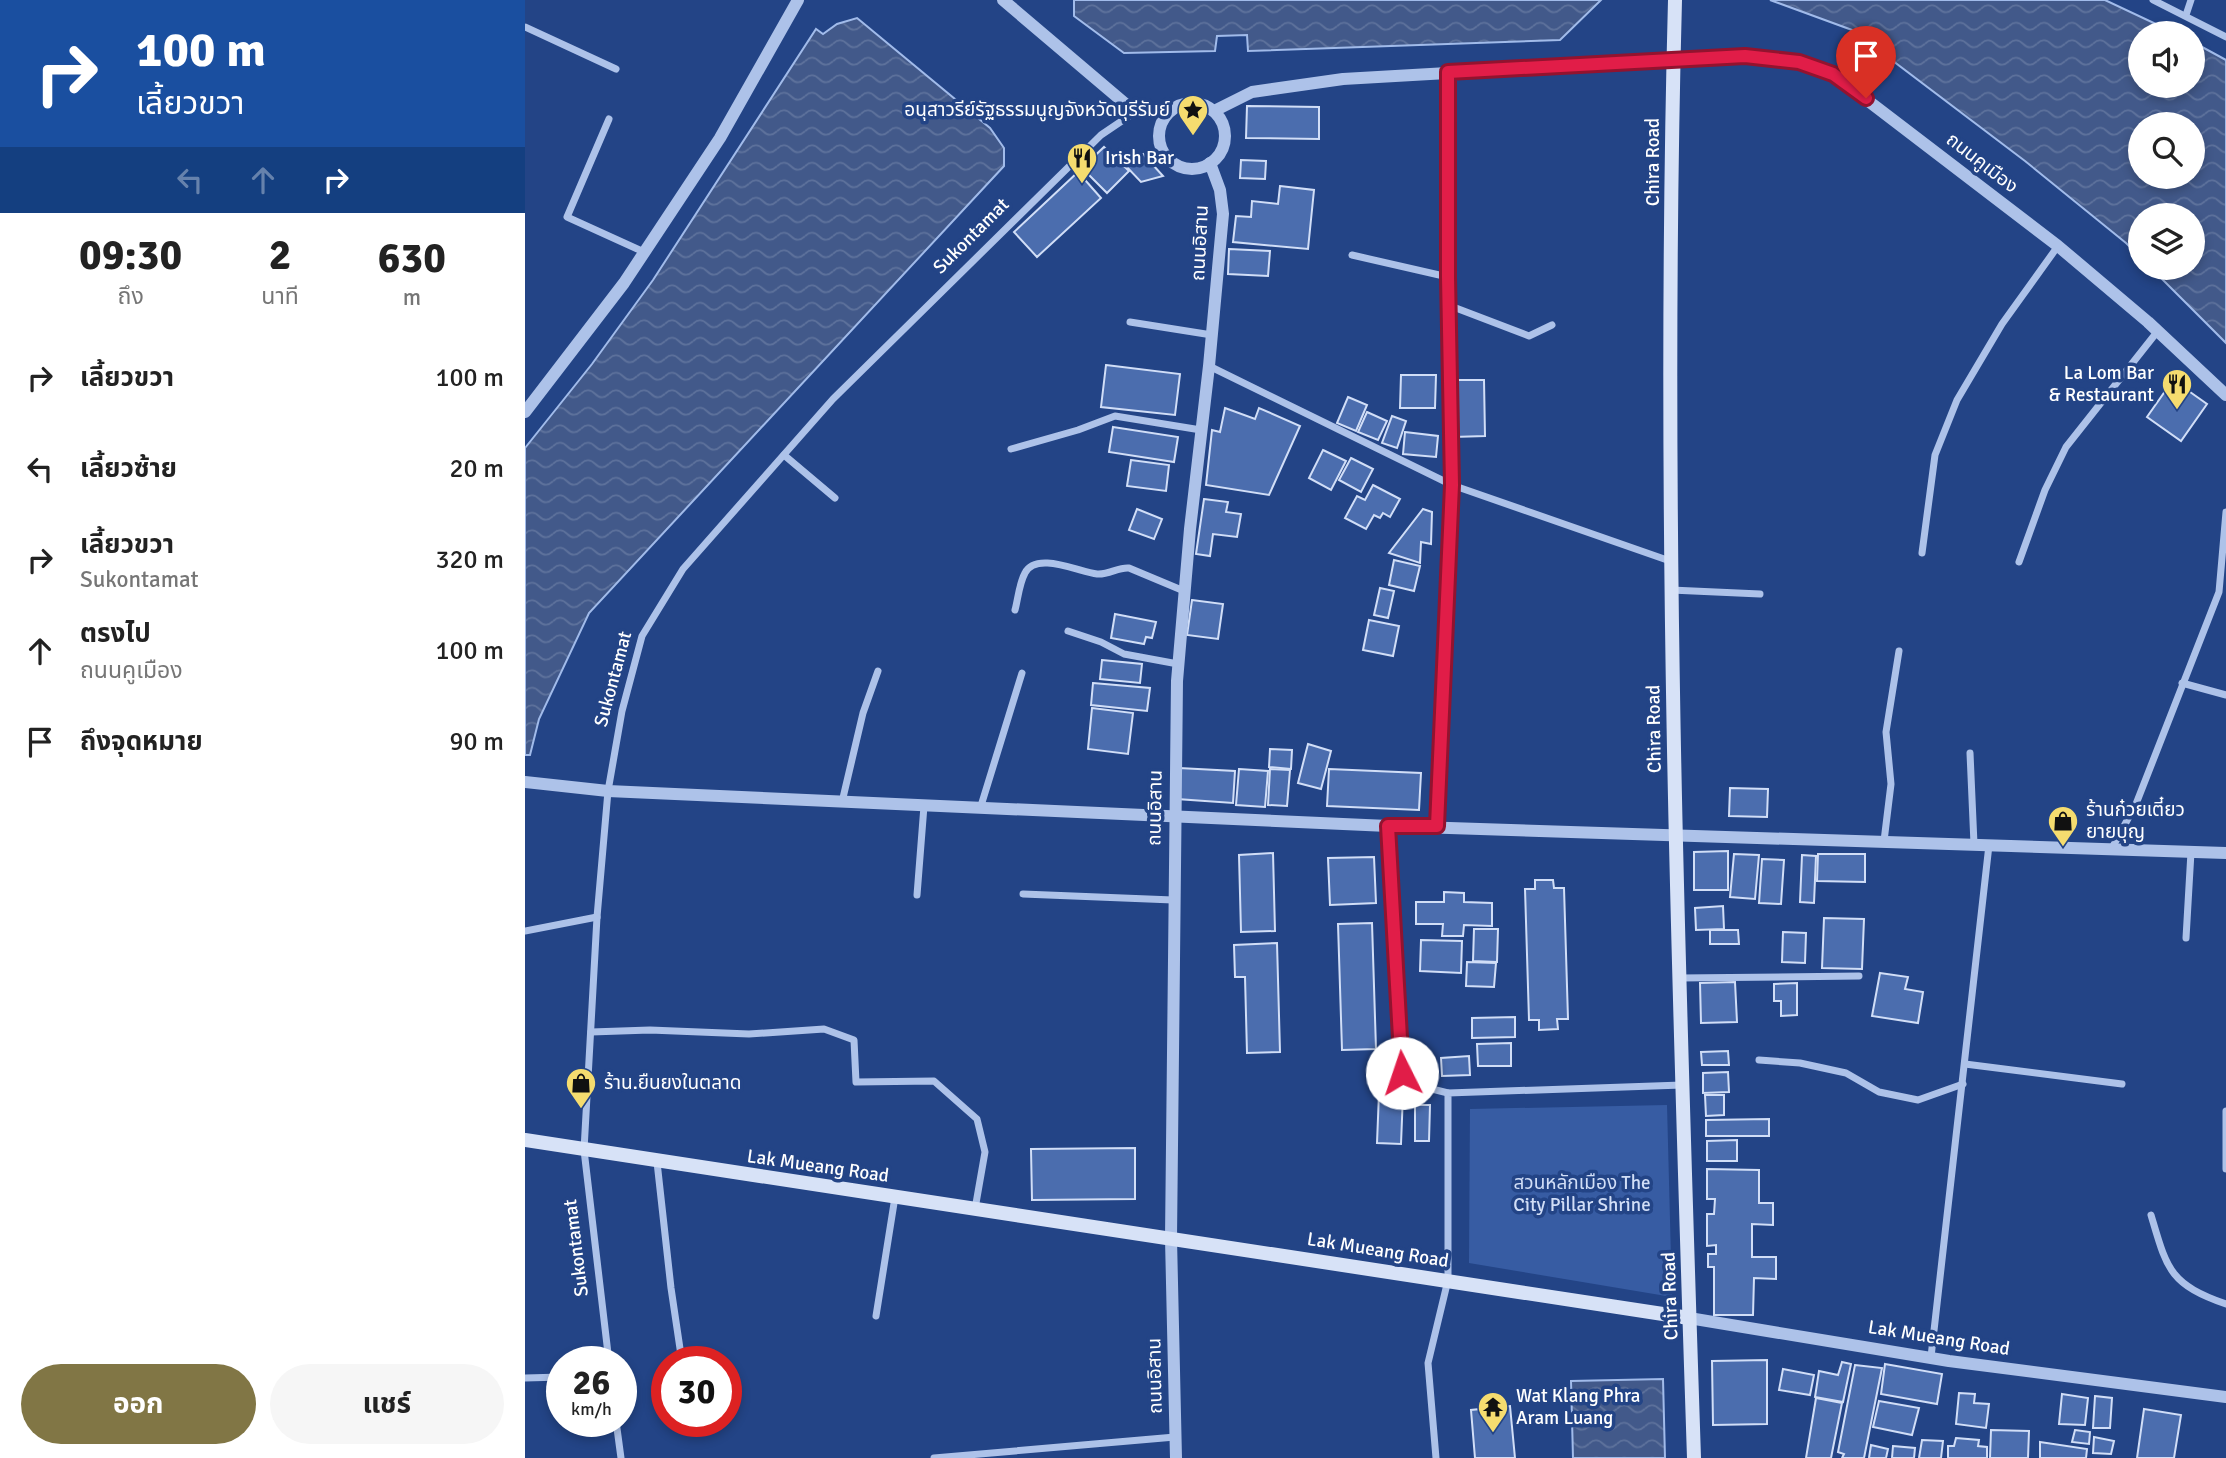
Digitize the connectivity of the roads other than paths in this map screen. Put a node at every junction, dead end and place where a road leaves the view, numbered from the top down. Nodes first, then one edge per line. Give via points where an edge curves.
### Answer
1 (798, 0) edge
2 (1003, 0) edge
3 (1675, 0) edge
4 (2153, 0) edge
5 (2190, 0) edge
6 (2186, 15) junction
7 (525, 27) edge
8 (2226, 37) edge
9 (1673, 61) junction
10 (616, 69) dead end
11 (1448, 72) junction
12 (1173, 110) junction
13 (1135, 111) junction
14 (1214, 111) junction
15 (609, 119) dead end
16 (1210, 163) junction
17 (2058, 246) junction
18 (644, 252) junction
19 (1353, 255) dead end
20 (1448, 277) junction
21 (1448, 305) junction
22 (1130, 323) dead end
23 (1552, 325) dead end
24 (2157, 332) junction
25 (1212, 335) junction
26 (1209, 366) junction
27 (2226, 395) edge
28 (525, 412) edge
29 (1201, 430) junction
30 (1011, 449) dead end
31 (784, 455) junction
32 (1452, 485) junction
33 (835, 498) dead end
34 (2226, 512) edge
35 (1922, 553) dead end
36 (1670, 561) junction
37 (2019, 562) dead end
38 (1670, 590) junction
39 (1184, 591) junction
40 (1761, 594) dead end
41 (1015, 610) dead end
42 (1069, 631) dead end
43 (1899, 651) dead end
44 (1178, 664) junction
45 (878, 671) dead end
46 (1023, 673) dead end
47 (2182, 683) junction
48 (2226, 695) edge
49 (1970, 753) dead end
50 (525, 782) edge
51 (608, 791) junction
52 (842, 802) junction
53 (924, 806) junction
54 (981, 809) junction
55 (1174, 817) junction
56 (1388, 826) junction
57 (1437, 826) junction
58 (1675, 834) junction
59 (1884, 841) junction
60 (1974, 844) junction
61 (1989, 845) junction
62 (2112, 848) junction
63 (2191, 852) junction
64 (2226, 853) edge
65 (1023, 894) dead end
66 (917, 895) dead end
67 (1173, 900) junction
68 (597, 917) junction
69 (525, 931) edge
70 (2186, 938) dead end
71 (1859, 976) dead end
72 (1679, 978) junction
73 (590, 1032) junction
74 (1759, 1059) dead end
75 (1965, 1064) junction
76 (1963, 1084) junction
77 (2122, 1084) dead end
78 (1682, 1085) junction
79 (1448, 1093) junction
80 (2226, 1111) edge
81 (525, 1140) edge
82 (584, 1150) junction
83 (657, 1162) junction
84 (2226, 1169) edge
85 (895, 1197) junction
86 (975, 1209) junction
87 (2151, 1215) dead end
88 (1171, 1238) junction
89 (1448, 1280) junction
90 (2226, 1304) edge
91 (876, 1316) dead end
92 (1689, 1318) junction
93 (607, 1346) edge
94 (680, 1346) edge
95 (1931, 1357) junction
96 (546, 1377) edge
97 (525, 1378) edge
98 (2226, 1397) edge
99 (618, 1437) edge
100 (1175, 1437) junction
101 (621, 1458) edge
102 (934, 1458) edge
103 (1176, 1458) edge
104 (1436, 1458) edge
105 (1694, 1458) edge

1 - 18 street via 720,138
2 - 13 street
3 - 9 main road, Chira Road
4 - 6 street
5 - 6 street
6 - 8 street
7 - 10 street
9 - 11 street
9 - 17 street, ถนนคูเมือง via 1745,56 1799,62 1833,74
9 - 36 main road, Chira Road
11 - 14 street via 1343,79 1252,92
11 - 20 street
12 - 13 street
12 - 14 street via 1194,103
12 - 16 street via 1161,127 1167,158 1185,168
13 - 31 street, Sukontamat via 1101,135 833,399
14 - 16 street via 1225,130 1225,142
15 - 18 street via 567,217
16 - 25 street, ถนนอิสาน via 1223,214
17 - 24 street, ถนนคูเมือง
17 - 35 street via 2002,324 1957,400 1935,455
18 - 28 street
19 - 20 street
20 - 21 street
21 - 23 street via 1529,336
21 - 32 street
22 - 25 street
24 - 27 street, ถนนคูเมือง
24 - 37 street via 2066,447 2045,489
25 - 26 street, ถนนอิสาน
26 - 29 street, ถนนอิสาน
26 - 32 street
29 - 30 street via 1115,416
29 - 39 street, ถนนอิสาน
31 - 33 street
31 - 51 street, Sukontamat via 683,569 642,636
32 - 36 street
32 - 57 street
34 - 47 street via 2219,592
36 - 38 main road, Chira Road
38 - 40 street
38 - 58 main road, Chira Road
39 - 41 street via 1129,568 1099,574 1041,563 1024,574
39 - 44 street, ถนนอิสาน
42 - 44 street via 1124,654
43 - 59 street via 1886,732 1891,784
44 - 55 street, ถนนอิสาน
45 - 52 street
46 - 54 street
47 - 48 street
47 - 62 street via 2136,804
49 - 60 street
50 - 51 street
51 - 52 street
51 - 68 street, Sukontamat
52 - 53 street
53 - 54 street
53 - 66 street
54 - 55 street
55 - 56 street
55 - 67 street, ถนนอิสาน
56 - 57 street
56 - 79 street via 1402,1073 1420,1086
57 - 58 street
58 - 59 street
58 - 72 main road, Chira Road
59 - 60 street
60 - 61 street
61 - 62 street
61 - 75 street
62 - 63 street
63 - 64 street
63 - 70 street
65 - 67 street
67 - 88 street, ถนนอิสาน
68 - 69 street
68 - 73 street, Sukontamat
71 - 72 street
72 - 78 main road, Chira Road
73 - 82 street, Sukontamat
73 - 86 street via 749,1034 824,1029 854,1040 856,1082 934,1081 977,1119 985,1152
74 - 76 street via 1846,1073 1879,1092 1918,1100
75 - 76 street
75 - 77 street
76 - 95 street
78 - 79 street
78 - 92 main road, Chira Road
79 - 89 street
80 - 84 street
81 - 82 main road, Lak Mueang Road
82 - 83 main road, Lak Mueang Road
82 - 93 street, Sukontamat
83 - 85 main road, Lak Mueang Road
83 - 94 street
85 - 86 main road, Lak Mueang Road
85 - 91 street
86 - 88 main road, Lak Mueang Road
87 - 90 street via 2172,1274 2189,1288
88 - 89 main road, Lak Mueang Road
88 - 100 street, ถนนอิสาน
89 - 92 main road, Lak Mueang Road
89 - 104 street via 1429,1363
92 - 95 street, Lak Mueang Road
92 - 105 main road, Chira Road
95 - 98 street, Lak Mueang Road
96 - 97 street
99 - 101 street
100 - 102 street
100 - 103 street, ถนนอิสาน

